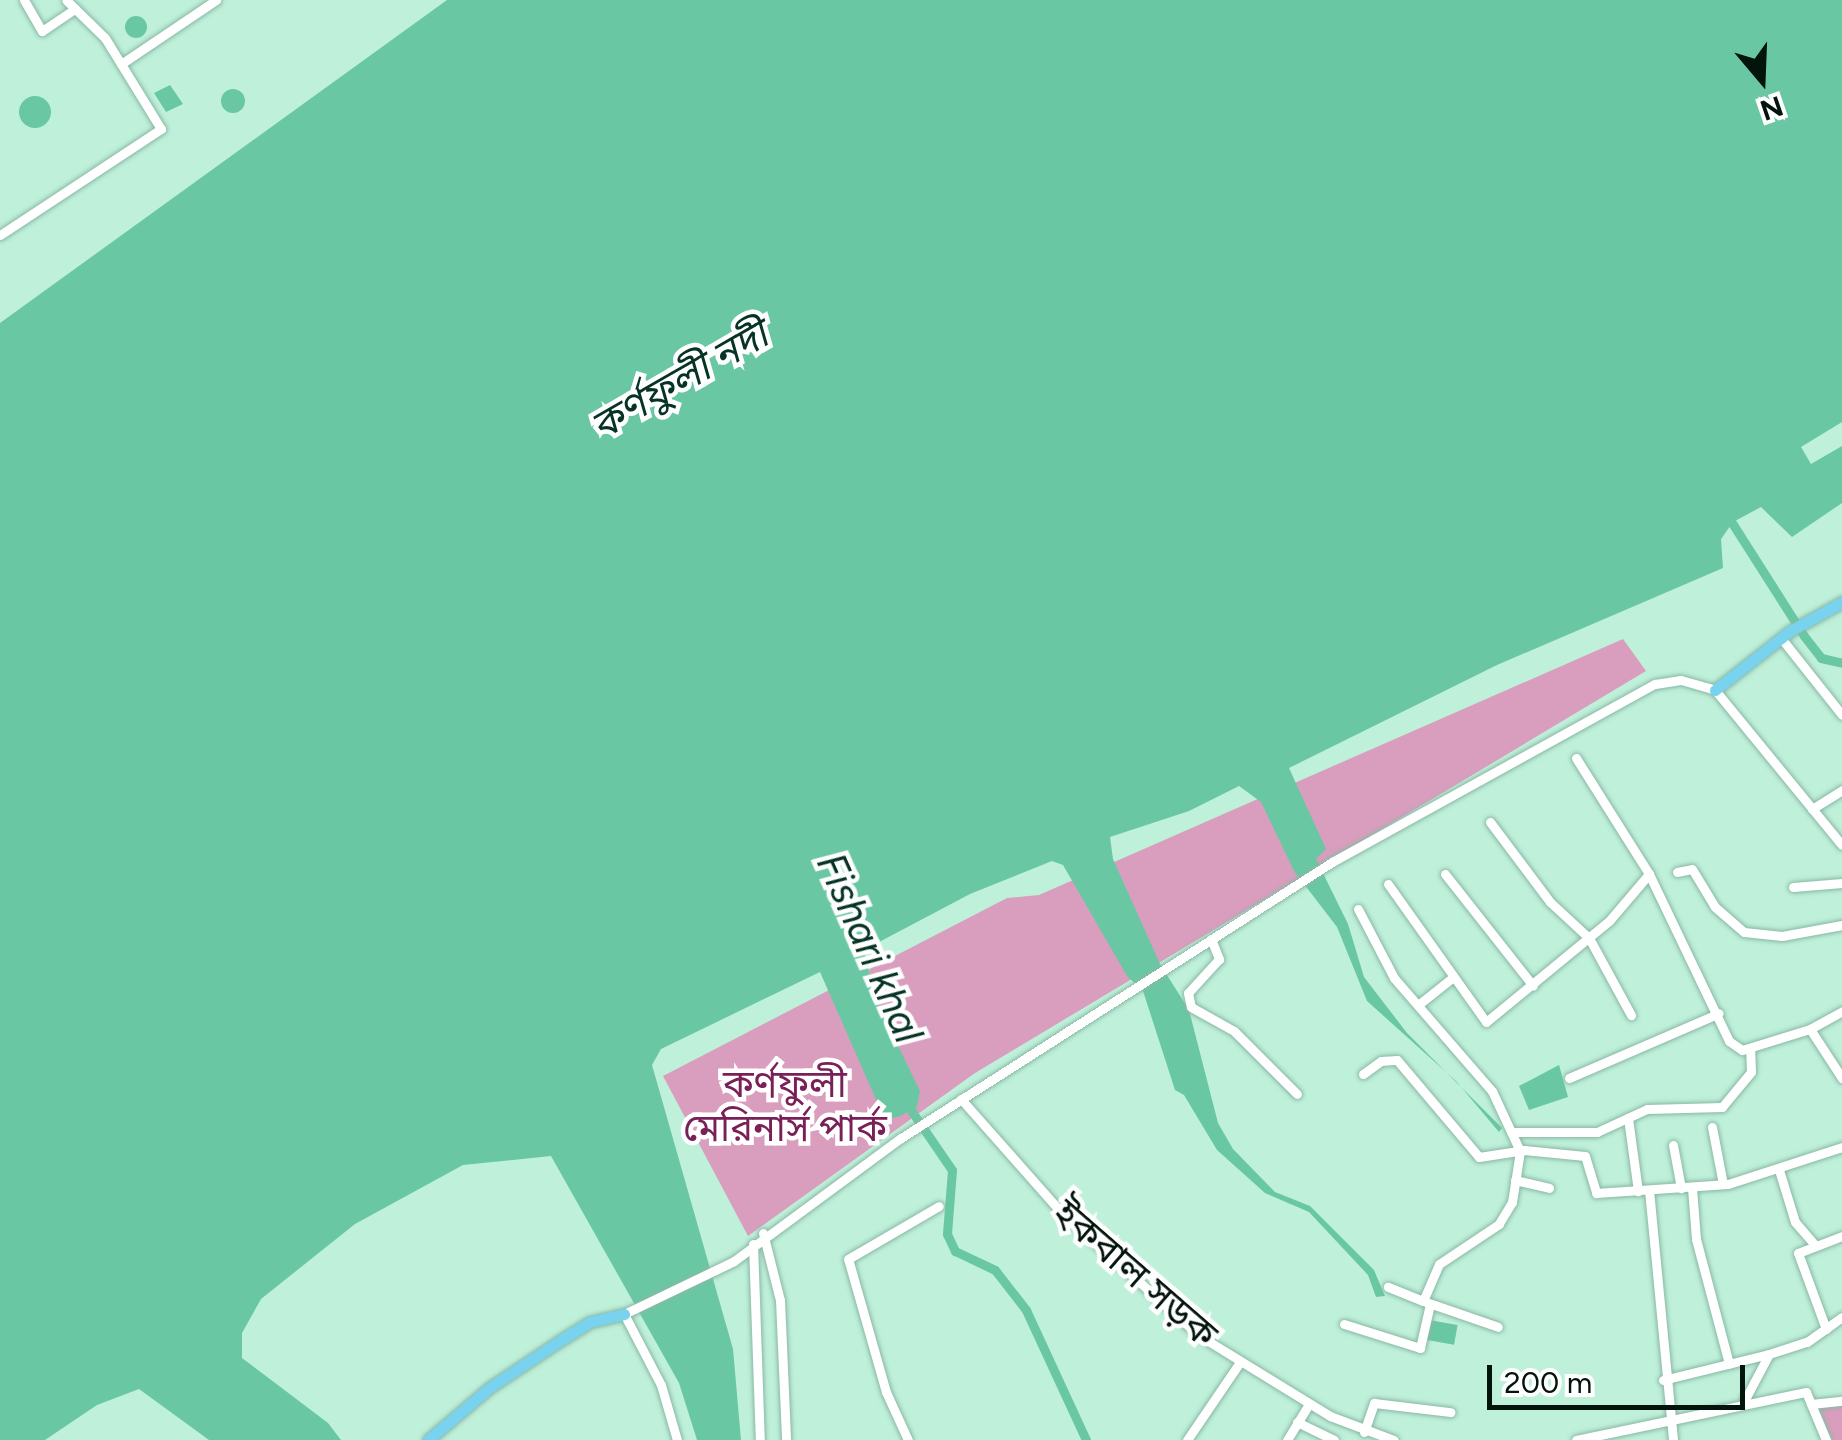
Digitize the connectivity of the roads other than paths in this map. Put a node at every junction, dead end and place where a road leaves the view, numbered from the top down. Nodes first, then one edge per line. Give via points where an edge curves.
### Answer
1 (24, 0) edge
2 (66, 0) edge
3 (216, 0) edge
4 (75, 8) junction
5 (121, 64) junction
6 (0, 236) edge
7 (1842, 602) edge
8 (1785, 634) junction
9 (1715, 690) junction
10 (1842, 715) edge
11 (1576, 758) dead end
12 (1842, 790) edge
13 (1812, 810) junction
14 (1490, 822) dead end
15 (1842, 845) edge
16 (1677, 872) dead end
17 (1445, 874) dead end
18 (1648, 874) junction
19 (1842, 883) edge
20 (1388, 884) dead end
21 (1793, 887) dead end
22 (1358, 909) dead end
23 (1842, 925) edge
24 (1589, 938) junction
25 (1211, 939) junction
26 (1452, 978) junction
27 (1533, 986) junction
28 (1418, 1004) junction
29 (1842, 1011) edge
30 (1719, 1014) junction
31 (1630, 1016) dead end
32 (1810, 1029) junction
33 (1750, 1048) junction
34 (1364, 1074) dead end
35 (1569, 1078) dead end
36 (1842, 1078) edge
37 (1298, 1094) dead end
38 (960, 1098) junction
39 (1628, 1118) junction
40 (1712, 1127) dead end
41 (1515, 1132) junction
42 (1673, 1145) dead end
43 (1842, 1147) edge
44 (1520, 1151) junction
45 (1779, 1170) junction
46 (1516, 1180) junction
47 (1722, 1184) junction
48 (1549, 1188) dead end
49 (1680, 1188) junction
50 (1692, 1188) junction
51 (1644, 1190) junction
52 (939, 1206) dead end
53 (764, 1234) junction
54 (1842, 1236) edge
55 (753, 1244) junction
56 (1814, 1244) junction
57 (1388, 1287) dead end
58 (1427, 1303) junction
59 (624, 1314) junction
60 (1842, 1317) edge
61 (1344, 1324) dead end
62 (1498, 1327) dead end
63 (1826, 1329) junction
64 (1769, 1354) junction
65 (1240, 1362) junction
66 (1729, 1364) junction
67 (1663, 1380) junction
68 (1842, 1401) edge
69 (1309, 1404) junction
70 (1811, 1404) junction
71 (1740, 1408) junction
72 (1450, 1412) dead end
73 (1297, 1422) junction
74 (1670, 1423) junction
75 (1364, 1432) junction
76 (428, 1440) edge
77 (677, 1440) edge
78 (760, 1440) edge
79 (786, 1440) edge
80 (908, 1440) edge
81 (1187, 1440) edge
82 (1287, 1440) edge
83 (1334, 1440) edge
84 (1394, 1440) edge
85 (1576, 1440) edge
86 (1673, 1440) edge
87 (1826, 1440) edge

1 - 4 street via 42,30
2 - 4 street
3 - 5 street
4 - 5 street
5 - 6 street via 161,129
7 - 8 main road
8 - 9 main road
8 - 10 street
9 - 13 street
9 - 25 street via 1681,680 1655,684 1332,862
11 - 18 street
12 - 13 street
13 - 15 street
14 - 24 street via 1550,902
16 - 23 street via 1692,869 1715,907 1744,932 1782,936
17 - 27 street
18 - 24 street
18 - 30 street
19 - 21 street
20 - 26 street
22 - 28 street via 1394,978
24 - 27 street
24 - 31 street
25 - 37 street via 1218,959 1188,992 1191,1006 1234,1030
25 - 38 street
26 - 27 street via 1486,1022
26 - 28 street
28 - 41 street via 1492,1090
29 - 32 street
30 - 33 street via 1728,1041
30 - 35 street
32 - 33 street
32 - 36 street
33 - 39 street via 1750,1072 1722,1107 1670,1105
34 - 44 street via 1381,1061 1397,1060 1479,1157
38 - 53 street
38 - 65 street, ইকবাল সড়ক via 1016,1162 1189,1328
39 - 41 street via 1598,1132
39 - 51 street
40 - 47 street
41 - 44 street
42 - 49 street
43 - 45 street
44 - 46 street
44 - 51 street via 1585,1156 1596,1193
45 - 47 street
45 - 56 street via 1795,1222
46 - 48 street
46 - 58 street via 1507,1216 1439,1264
47 - 50 street
49 - 50 street
49 - 51 street
50 - 66 street via 1696,1239
51 - 67 street
52 - 80 street via 848,1259 886,1392
53 - 55 street
53 - 79 street via 780,1300
54 - 56 street
55 - 59 street via 734,1261
55 - 78 street
56 - 63 street via 1798,1253
57 - 58 street
58 - 61 street via 1420,1348
58 - 62 street
59 - 76 main road via 590,1322 561,1340
59 - 77 street via 660,1385
60 - 63 street
63 - 64 street
64 - 66 street
64 - 71 street
65 - 69 street, ইকবাল সড়ক
65 - 81 street
66 - 67 street
67 - 74 street
68 - 70 street
69 - 73 street
69 - 75 street, ইকবাল সড়ক
70 - 71 street via 1806,1392
70 - 87 street
71 - 74 street
72 - 75 street via 1374,1403
73 - 82 street
73 - 83 street
74 - 85 street
74 - 86 street
75 - 84 street, ইকবাল সড়ক

